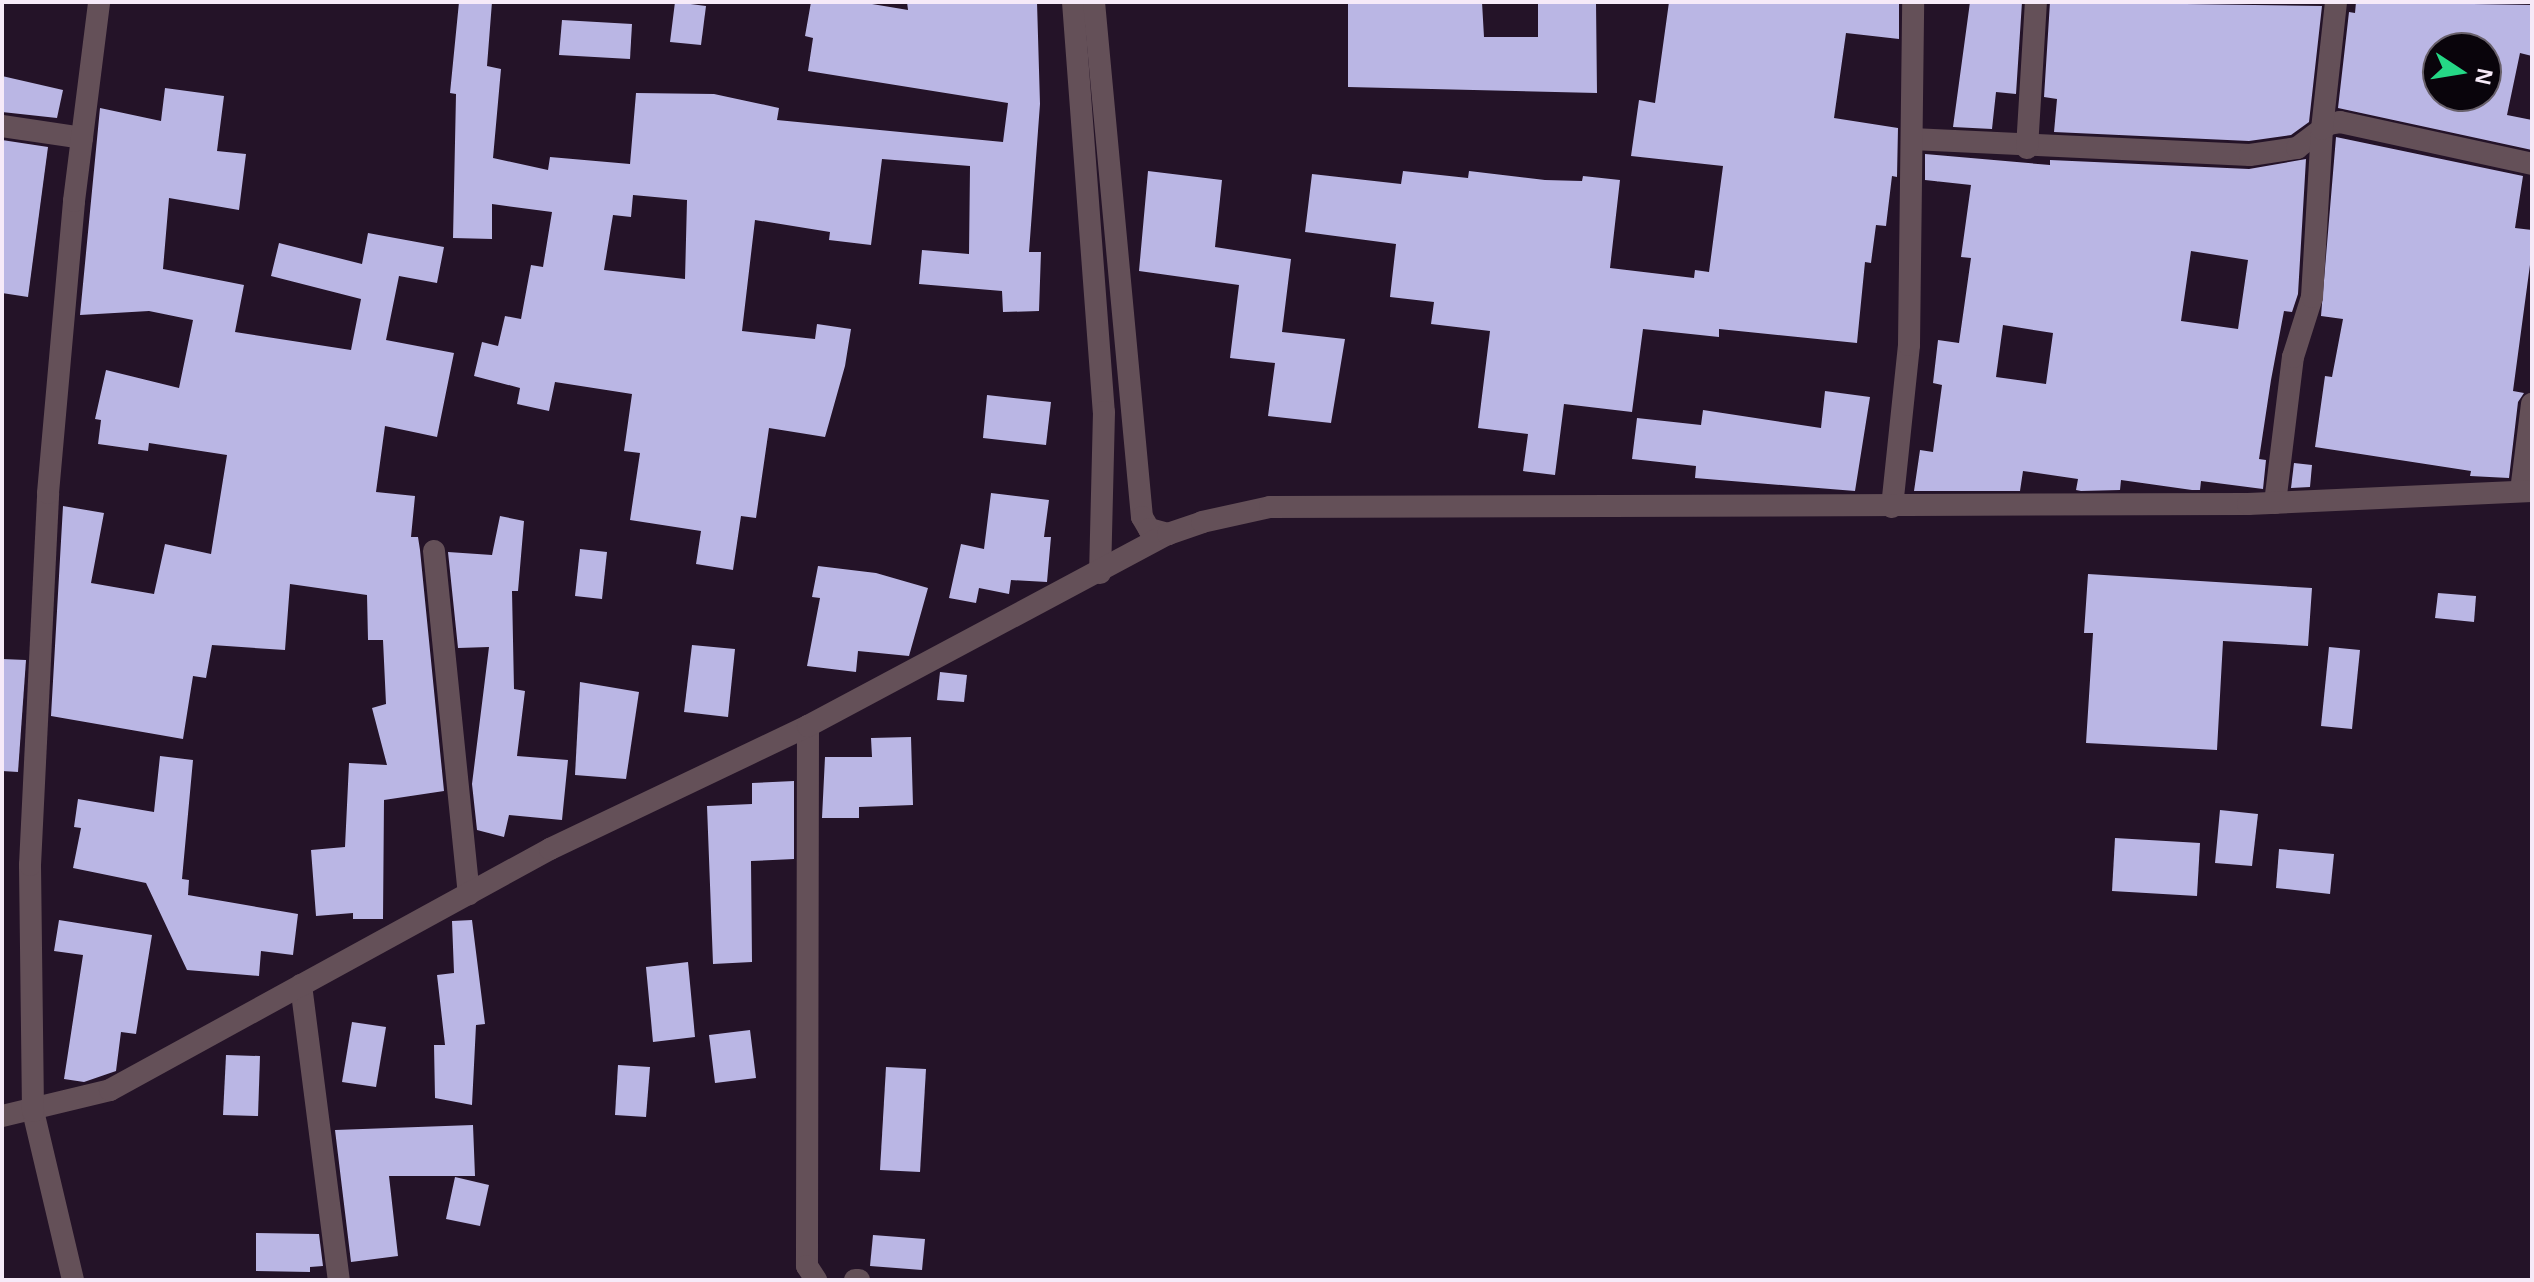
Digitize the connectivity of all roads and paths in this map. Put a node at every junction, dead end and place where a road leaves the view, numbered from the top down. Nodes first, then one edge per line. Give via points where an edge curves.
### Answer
1 (99, 2) edge
2 (1073, 2) edge
3 (1094, 2) edge
4 (1913, 2) edge
5 (2036, 2) edge
6 (2336, 2) edge
7 (2, 126) edge
8 (2322, 129) junction
9 (82, 138) junction
10 (1912, 139) junction
11 (2027, 148) junction
12 (2532, 164) edge
13 (2532, 404) edge
14 (1116, 408) junction
15 (2527, 491) edge
16 (2275, 503) junction
17 (1892, 507) junction
18 (1168, 534) junction
19 (434, 551) dead end
20 (1106, 569) junction
21 (808, 726) junction
22 (469, 894) junction
23 (301, 985) junction
24 (33, 1111) junction
25 (2, 1116) edge
26 (73, 1280) edge
27 (339, 1280) edge
28 (816, 1280) edge

1 - 9 street
2 - 14 street
3 - 14 street
4 - 10 street
5 - 11 street
6 - 8 street
7 - 9 street
8 - 11 street via 2297,148 2250,155
8 - 12 street via 2340,122
8 - 16 street via 2312,297 2293,357
9 - 24 street via 41,622 30,865
10 - 11 street
10 - 17 street via 1909,345
13 - 15 street
14 - 18 street via 1142,517 1149,529
14 - 20 street
15 - 16 street
16 - 17 street
17 - 18 street via 1270,507
18 - 20 street
19 - 22 street
20 - 21 street
21 - 22 street via 550,849
21 - 28 street via 807,1266
22 - 23 street
23 - 24 street via 110,1090
23 - 27 street
24 - 25 street
24 - 26 street

